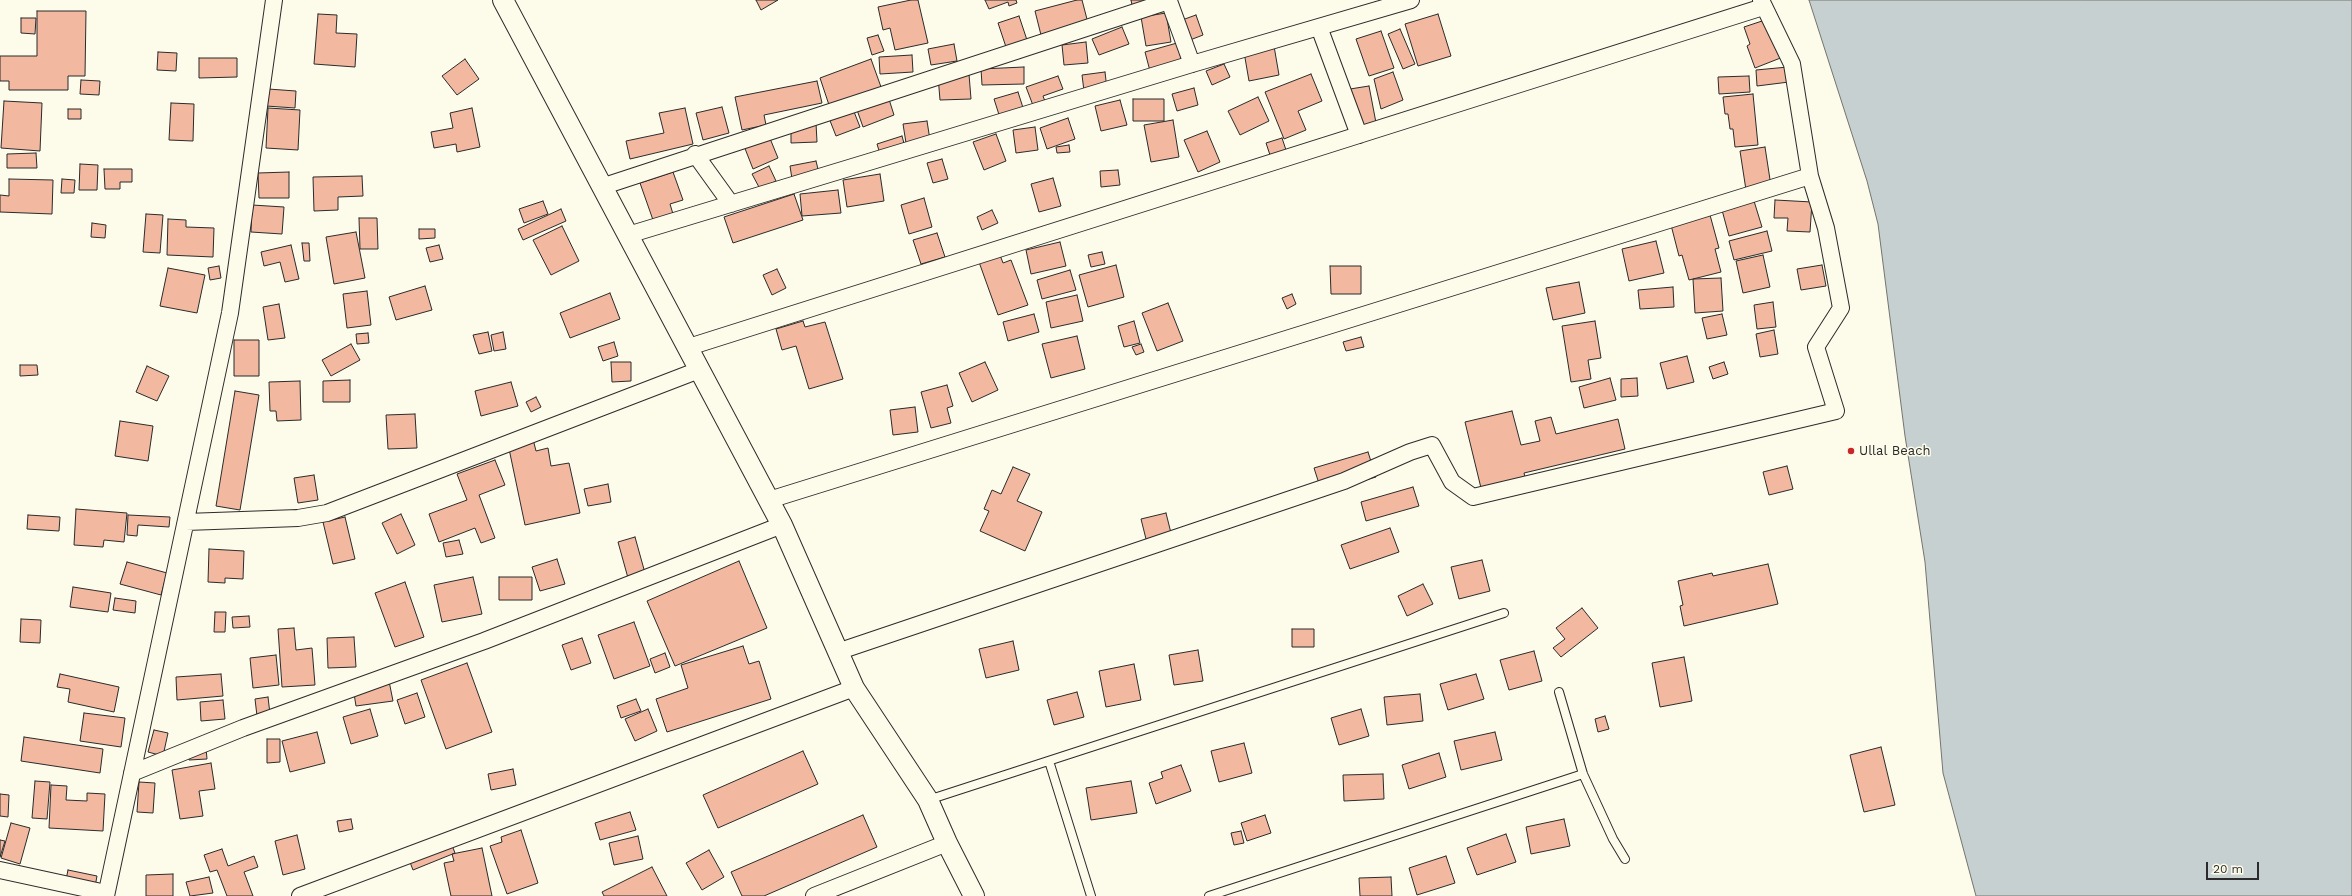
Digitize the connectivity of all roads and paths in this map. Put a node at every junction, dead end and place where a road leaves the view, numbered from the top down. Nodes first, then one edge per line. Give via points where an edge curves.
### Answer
1 (274, 0) edge
2 (503, 0) edge
3 (1411, 0) edge
4 (1762, 3) edge
5 (1319, 27) junction
6 (1192, 64) junction
7 (1359, 135) junction
8 (695, 154) junction
9 (1810, 176) junction
10 (604, 186) junction
11 (731, 204) junction
12 (628, 235) junction
13 (688, 349) junction
14 (699, 370) junction
15 (769, 500) junction
16 (186, 522) junction
17 (782, 525) junction
18 (1504, 613) dead end
19 (838, 652) junction
20 (854, 688) junction
21 (1559, 692) dead end
22 (1049, 761) junction
23 (132, 773) junction
24 (1583, 774) junction
25 (928, 800) junction
26 (947, 843) junction
27 (1624, 859) dead end
28 (0, 870) edge
29 (106, 895) edge
30 (300, 896) edge
31 (814, 896) edge
32 (974, 896) edge
33 (1091, 896) edge
34 (1209, 896) edge

1 - 16 street via 230,313
2 - 10 street
3 - 5 street
4 - 7 street
4 - 9 street via 1792,64
5 - 6 street
5 - 7 street
6 - 8 street via 1169,1
6 - 11 street
7 - 13 street
8 - 10 street
8 - 11 street
9 - 15 street
9 - 19 street via 1826,228 1841,308 1816,347 1836,411 1473,497 1452,482 1432,445 1344,481
10 - 12 street
11 - 12 street
12 - 13 street
13 - 14 street
14 - 15 street
14 - 16 street via 327,512 298,518
15 - 17 street
16 - 23 street
17 - 19 street
17 - 23 street via 484,641 243,728
18 - 22 lane
19 - 20 street
20 - 25 street
20 - 30 street
21 - 24 lane
22 - 25 lane
22 - 33 lane
23 - 29 street
24 - 27 lane
24 - 34 lane
25 - 26 street
26 - 31 street
26 - 32 street
28 - 29 street

